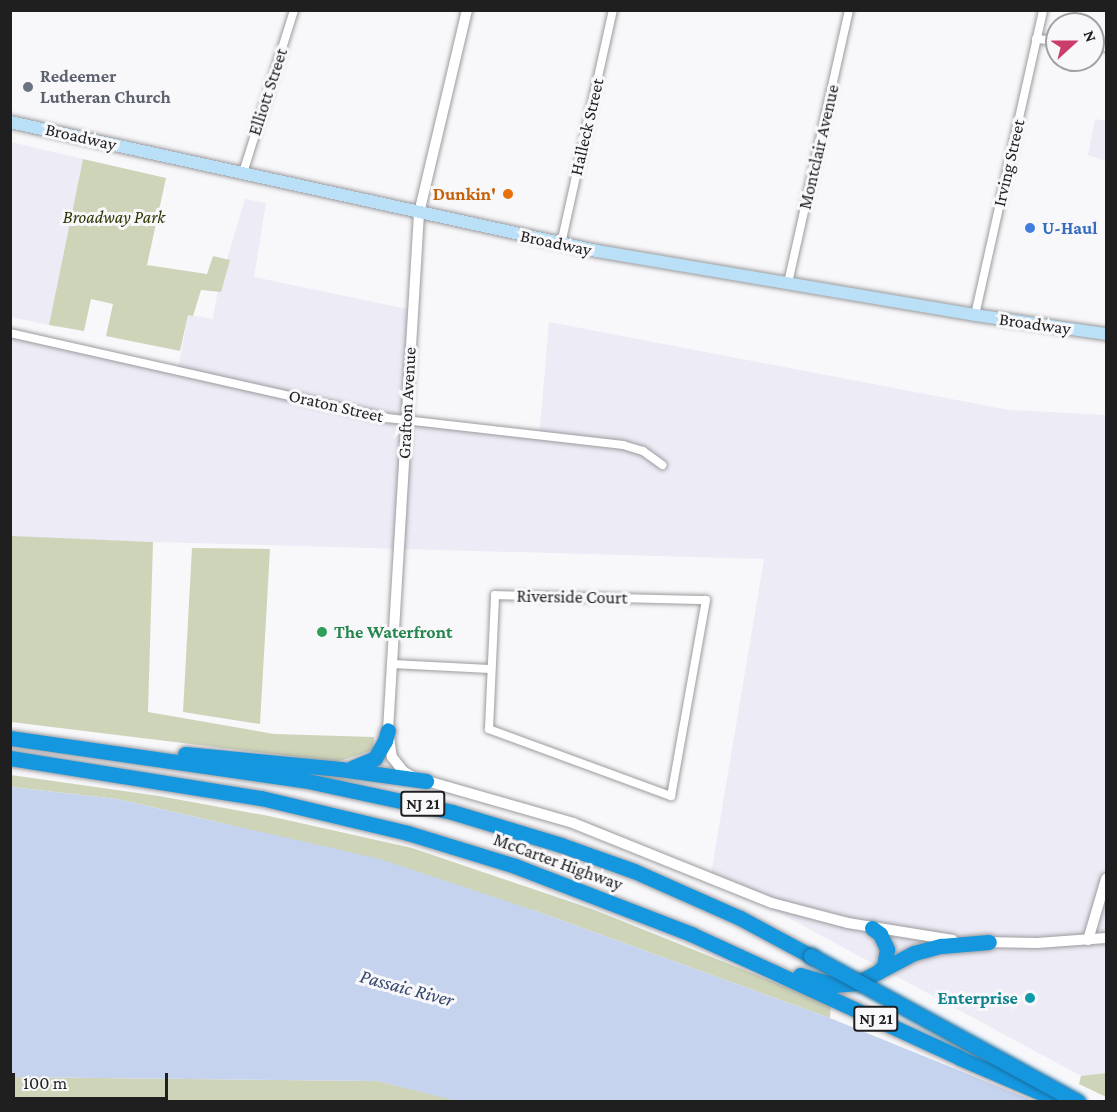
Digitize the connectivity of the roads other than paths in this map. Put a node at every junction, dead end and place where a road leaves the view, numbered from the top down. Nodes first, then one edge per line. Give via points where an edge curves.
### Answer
1 (294, 10) edge
2 (467, 10) edge
3 (613, 10) edge
4 (849, 10) edge
5 (1043, 10) edge
6 (1036, 39) junction
7 (1045, 40) edge
8 (10, 122) edge
9 (243, 173) junction
10 (419, 213) junction
11 (561, 244) junction
12 (788, 284) junction
13 (975, 315) junction
14 (10, 333) edge
15 (1107, 334) edge
16 (406, 421) junction
17 (662, 465) dead end
18 (392, 664) junction
19 (490, 669) junction
20 (388, 730) junction
21 (10, 738) edge
22 (78, 748) junction
23 (10, 759) edge
24 (340, 769) junction
25 (426, 781) junction
26 (1107, 879) edge
27 (872, 928) junction
28 (691, 933) junction
29 (1107, 938) edge
30 (1088, 940) junction
31 (989, 942) junction
32 (868, 979) junction
33 (1062, 1101) edge
34 (1078, 1101) edge

1 - 9 street, Elliott Street
2 - 10 street, Grafton Avenue
3 - 11 street, Halleck Street
4 - 12 street, Montclair Avenue
5 - 6 street, Irving Street
6 - 7 street
6 - 13 street, Irving Street
8 - 9 main road, Broadway
9 - 10 main road, Broadway
10 - 11 main road, Broadway
10 - 16 street, Grafton Avenue
11 - 12 main road, Broadway
12 - 13 main road, Broadway
13 - 15 main road, Broadway
14 - 16 street, Oraton Street
16 - 17 street, Oraton Street via 622,445 643,451
16 - 18 street, Grafton Avenue
18 - 19 street
18 - 20 street, Grafton Avenue
19 - 19 street, Riverside Court via 489,729 671,796 706,600 495,595
20 - 24 highway via 375,758
20 - 25 street, Grafton Avenue via 396,764
21 - 22 highway, NJ 21
22 - 24 highway
22 - 34 highway, NJ 21, bridge via 303,780 452,812 561,845 634,871 740,918
23 - 28 highway, McCarter Highway / NJ 21 via 261,798 399,830 552,879
24 - 25 highway
25 - 27 street via 573,823 772,903
26 - 30 street
27 - 31 street
27 - 32 highway via 884,940 886,958 884,966
28 - 32 highway via 824,983 846,985
28 - 33 highway, McCarter Highway / NJ 21 via 943,1051
29 - 30 street
30 - 31 street
31 - 32 highway via 920,951

